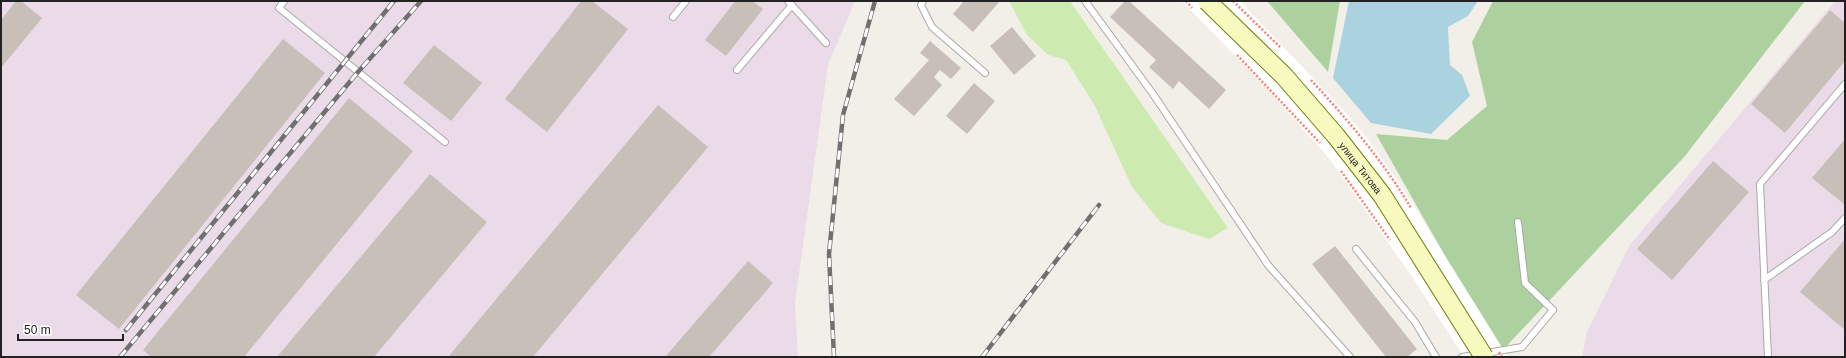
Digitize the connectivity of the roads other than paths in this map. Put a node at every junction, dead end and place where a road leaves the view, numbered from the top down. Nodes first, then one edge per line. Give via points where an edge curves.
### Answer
1 (284, 1) edge
2 (686, 1) edge
3 (923, 1) edge
4 (1084, 1) edge
5 (790, 3) edge
6 (1202, 7) edge
7 (672, 16) dead end
8 (826, 43) dead end
9 (737, 70) dead end
10 (984, 72) dead end
11 (1845, 84) edge
12 (445, 142) dead end
13 (1845, 218) edge
14 (1518, 222) dead end
15 (1356, 249) dead end
16 (1764, 280) junction
17 (1350, 357) edge
18 (1436, 357) edge
19 (1462, 357) edge
20 (1484, 357) edge
21 (1768, 357) edge

1 - 12 lane via 279,8
2 - 7 lane
3 - 10 lane via 921,5 932,27
4 - 17 lane via 1153,94 1268,265
5 - 8 lane
5 - 9 lane
6 - 20 main road, улица Титова, bridge via 1284,76 1340,142 1382,195
11 - 16 lane via 1760,184
13 - 16 lane via 1832,232
14 - 19 lane via 1525,284 1553,310 1522,347
15 - 18 lane via 1415,322
16 - 21 lane

